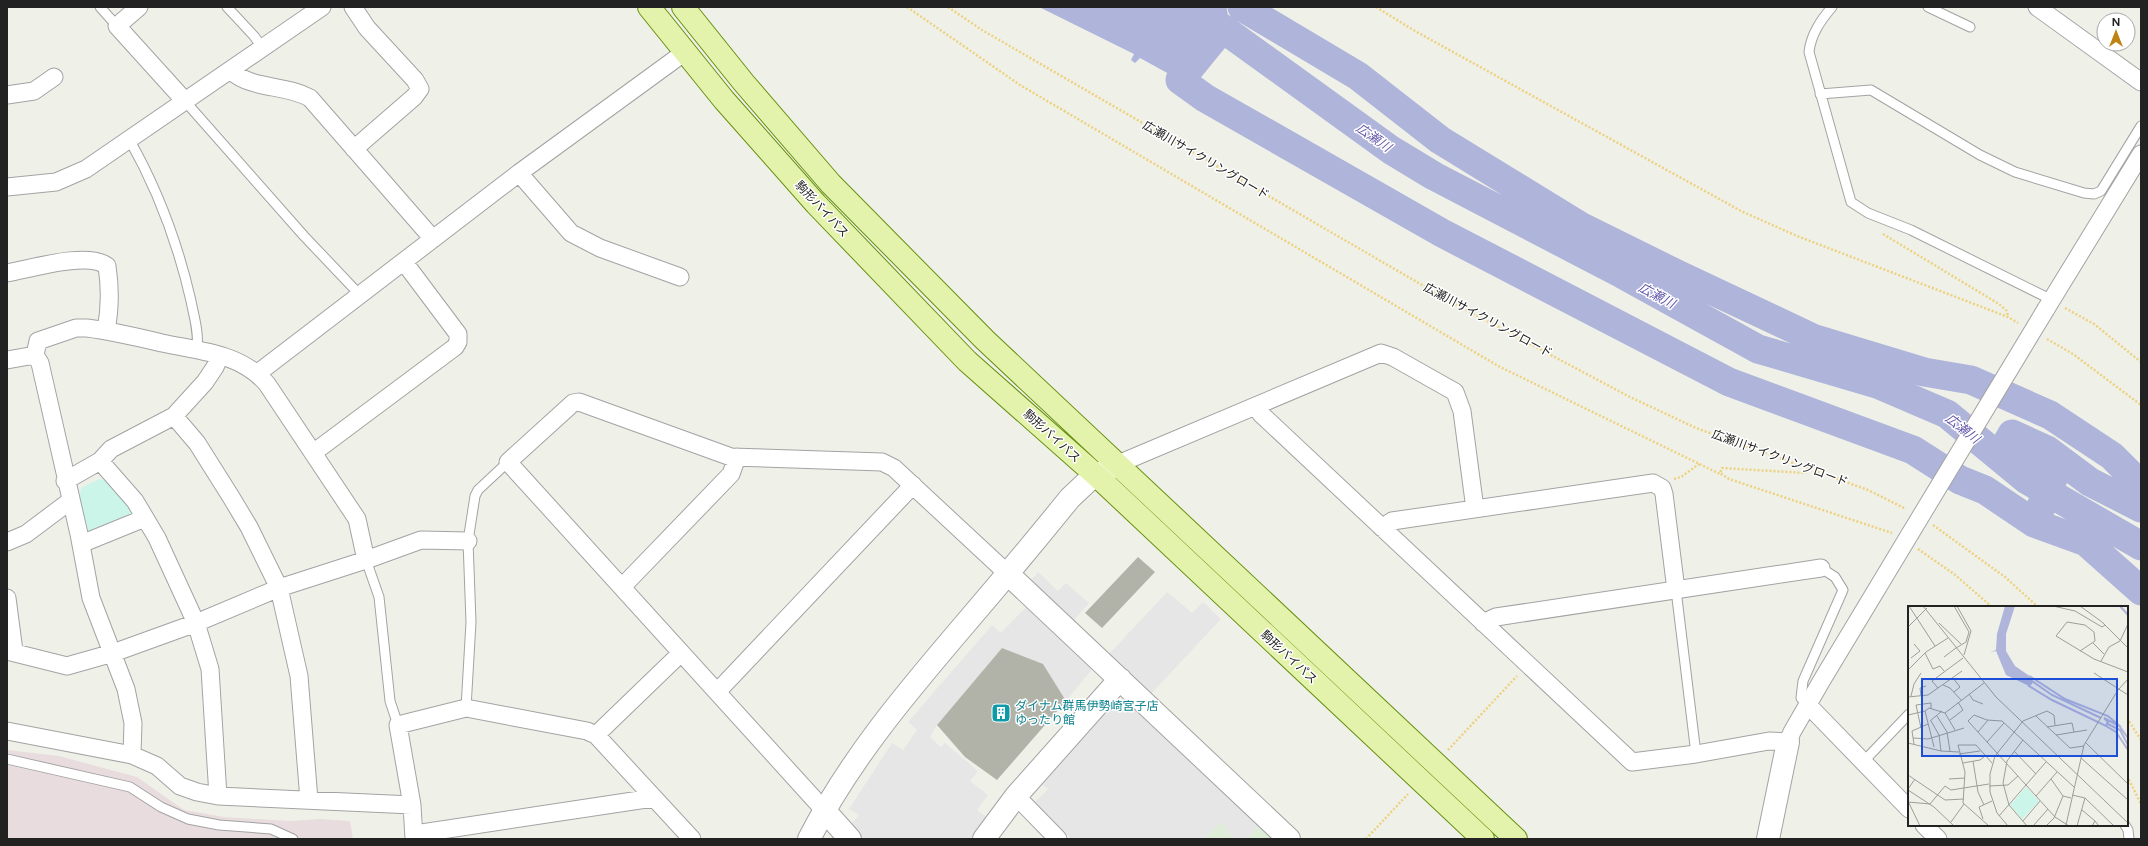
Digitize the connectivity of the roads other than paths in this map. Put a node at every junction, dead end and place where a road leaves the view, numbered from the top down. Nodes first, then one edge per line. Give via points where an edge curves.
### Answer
1 (100, 7) edge
2 (139, 7) edge
3 (227, 7) edge
4 (322, 7) edge
5 (353, 7) edge
6 (649, 7) edge
7 (683, 7) edge
8 (1832, 7) edge
9 (1928, 7) edge
10 (2037, 7) edge
11 (117, 26) junction
12 (1970, 27) dead end
13 (262, 47) junction
14 (685, 52) junction
15 (231, 71) junction
16 (54, 77) dead end
17 (2141, 82) edge
18 (733, 93) junction
19 (1820, 94) junction
20 (7, 95) edge
21 (184, 100) junction
22 (2141, 126) edge
23 (129, 139) junction
24 (354, 149) junction
25 (2141, 154) edge
26 (519, 173) junction
27 (7, 187) edge
28 (433, 239) junction
29 (404, 262) junction
30 (7, 273) edge
31 (680, 277) dead end
32 (360, 295) junction
33 (2049, 305) junction
34 (106, 330) junction
35 (197, 349) junction
36 (35, 355) junction
37 (220, 356) junction
38 (7, 360) edge
39 (258, 373) junction
40 (1256, 406) junction
41 (174, 416) junction
42 (313, 453) junction
43 (737, 458) junction
44 (100, 461) junction
45 (508, 462) junction
46 (1118, 464) junction
47 (1097, 476) junction
48 (65, 481) junction
49 (913, 485) junction
50 (70, 501) junction
51 (1475, 509) junction
52 (145, 518) junction
53 (1382, 528) junction
54 (468, 541) junction
55 (7, 542) edge
56 (81, 544) junction
57 (366, 560) junction
58 (1821, 568) joint
59 (1008, 574) junction
60 (622, 587) junction
61 (279, 588) junction
62 (1676, 590) junction
63 (7, 598) edge
64 (196, 623) junction
65 (1483, 623) junction
66 (10, 651) edge
67 (113, 653) junction
68 (682, 653) junction
69 (1120, 679) junction
70 (716, 692) junction
71 (1808, 705) junction
72 (466, 708) junction
73 (1908, 715) edge
74 (398, 725) junction
75 (7, 730) edge
76 (596, 735) junction
77 (1788, 742) junction
78 (1696, 754) junction
79 (132, 755) junction
80 (7, 759) edge
81 (1864, 762) junction
82 (218, 796) junction
83 (1016, 796) junction
84 (653, 798) junction
85 (309, 800) junction
86 (412, 804) junction
87 (1908, 808) edge
88 (824, 810) junction
89 (1925, 826) edge
90 (2126, 826) edge
91 (414, 836) edge
92 (293, 839) edge
93 (692, 839) edge
94 (809, 839) edge
95 (850, 839) edge
96 (984, 839) edge
97 (1058, 839) edge
98 (1289, 839) edge
99 (1483, 839) edge
100 (1516, 839) edge
101 (1768, 839) edge
102 (1938, 839) edge
103 (2128, 839) edge

1 - 11 lane
2 - 11 street
3 - 13 lane
4 - 13 street
5 - 24 street via 367,28 415,80 420,89
6 - 14 main road, 駒形バイパス
7 - 18 main road, 駒形バイパス
8 - 19 lane via 1822,18 1810,41 1809,52
9 - 12 lane
10 - 17 street
11 - 21 street
13 - 15 street
14 - 18 main road, 駒形バイパス
14 - 26 street
15 - 21 street
15 - 24 street via 249,82 302,93 310,98
16 - 20 street via 34,91
18 - 46 main road, 駒形バイパス via 831,184 985,340
18 - 47 main road, 駒形バイパス via 816,204 967,361
19 - 22 lane via 1871,90 1980,155 2015,172 2053,185 2094,194 2100,191
19 - 33 lane via 1851,202 1868,213 1911,230
21 - 23 street
21 - 32 lane via 304,236
23 - 27 street via 72,176 44,184
23 - 35 lane via 164,210 175,241 198,335
24 - 28 street
25 - 33 street
26 - 28 street
26 - 31 street via 571,233 600,248
28 - 29 street
29 - 32 street
29 - 42 street via 458,334 458,342 455,347
30 - 34 street via 59,263 93,260 102,262 107,266 108,274
32 - 39 street
33 - 71 street, bridge
34 - 35 street
34 - 36 street via 69,329 38,341
35 - 37 street
36 - 38 street
36 - 48 street via 40,362
37 - 39 street
37 - 41 street via 206,382
39 - 42 street
40 - 46 street
40 - 51 street via 1374,355 1381,353 1392,357 1458,396
40 - 53 street via 1261,414
41 - 44 street via 112,449
41 - 61 street via 197,444 231,497
42 - 57 street via 356,519
43 - 45 street via 725,456 578,402 573,403
43 - 49 street via 882,462 894,468
43 - 60 street via 731,474
44 - 48 street
44 - 52 street via 135,501
45 - 54 lane via 478,490
45 - 60 street
46 - 47 street
46 - 100 main road, 駒形バイパス
47 - 59 street via 1070,498
47 - 99 main road, 駒形バイパス
48 - 50 street
49 - 59 street
49 - 70 street
50 - 55 street via 26,534
50 - 56 street
51 - 53 street via 1392,521
51 - 62 street via 1653,483 1662,488 1664,494
52 - 56 street
52 - 64 street
53 - 65 street
54 - 57 street via 421,540
54 - 72 lane via 471,622
56 - 67 street via 91,598
57 - 61 street
57 - 74 lane via 379,597 390,702
58 - 62 street
58 - 71 lane via 1835,577 1843,590 1803,681 1801,698
59 - 69 street
59 - 88 street via 894,707 854,762
60 - 68 street
61 - 64 street
61 - 85 street via 299,676
62 - 65 street via 1496,617
62 - 78 lane
63 - 66 street
64 - 67 street
64 - 82 street via 210,669
65 - 78 street via 1632,762
66 - 67 street via 67,666
67 - 79 street via 126,689 133,723
68 - 70 street
68 - 76 street
69 - 83 street
69 - 98 street
70 - 88 street
71 - 77 street
71 - 81 street
72 - 74 street
72 - 76 street via 587,731
73 - 81 lane
74 - 86 street
75 - 79 street
76 - 84 street
77 - 78 street via 1769,741
77 - 101 street
79 - 82 street via 157,766 180,786
80 - 92 lane via 130,787 161,807 188,819 219,825 271,829
81 - 87 street
82 - 85 street
83 - 96 street
83 - 97 street
84 - 91 street
84 - 93 street
85 - 86 street
86 - 91 street
88 - 94 street
88 - 95 street
89 - 102 street
90 - 103 lane

